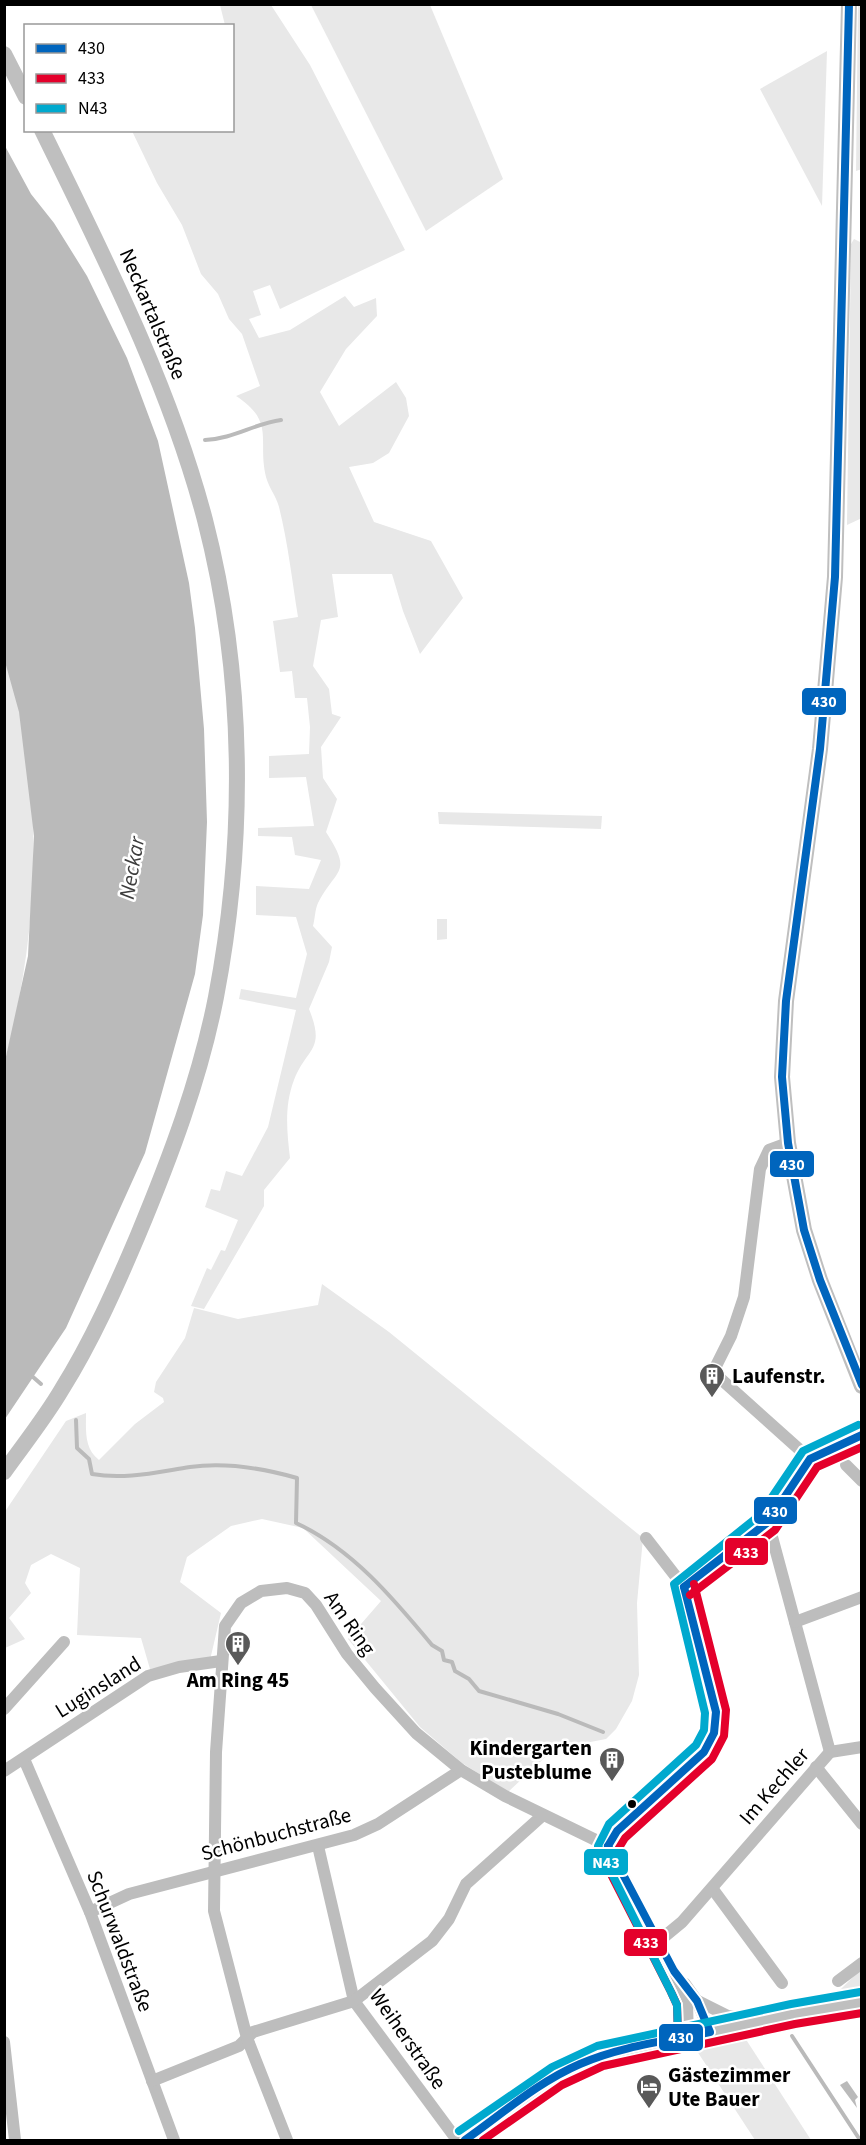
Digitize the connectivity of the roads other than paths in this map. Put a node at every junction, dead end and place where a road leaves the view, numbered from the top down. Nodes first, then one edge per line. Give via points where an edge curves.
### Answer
1 (849, 4) edge
2 (4, 54) edge
3 (24, 93) edge
4 (43, 132) edge
5 (788, 1143) junction
6 (861, 1386) edge
7 (861, 1435) edge
8 (810, 1459) junction
9 (846, 1465) dead end
10 (4, 1472) edge
11 (861, 1481) edge
12 (768, 1522) junction
13 (646, 1538) dead end
14 (684, 1587) junction
15 (861, 1597) edge
16 (795, 1622) junction
17 (64, 1642) dead end
18 (221, 1661) junction
19 (4, 1708) edge
20 (861, 1747) edge
21 (830, 1752) junction
22 (24, 1759) junction
23 (816, 1767) junction
24 (461, 1770) junction
25 (4, 1771) edge
26 (543, 1815) junction
27 (861, 1824) edge
28 (318, 1846) junction
29 (608, 1846) junction
30 (212, 1873) junction
31 (712, 1888) junction
32 (90, 1912) junction
33 (659, 1941) junction
34 (861, 1963) edge
35 (674, 1971) junction
36 (838, 1980) dead end
37 (782, 1983) dead end
38 (354, 2001) junction
39 (697, 2001) junction
40 (861, 2002) edge
41 (762, 2021) junction
42 (710, 2032) junction
43 (688, 2037) junction
44 (247, 2038) junction
45 (4, 2042) edge
46 (152, 2081) junction
47 (11, 2134) edge
48 (174, 2140) edge
49 (287, 2140) edge
50 (457, 2140) edge
51 (465, 2140) edge

1 - 5 street via 835,577 820,749 786,1001 782,1077
2 - 3 street
4 - 10 street, Neckartalstraße via 155,371 184,448 224,608 231,658 237,806 230,904 216,998 194,1084 161,1180 127,1260 64,1386
5 - 6 street via 804,1230
5 - 8 street via 769,1150 760,1169 744,1297 713,1372
7 - 8 street
8 - 12 street
9 - 11 street
12 - 14 street
12 - 16 street, Im Kechler
13 - 14 street
14 - 29 street via 715,1705 714,1733 704,1752 617,1832
15 - 16 street
16 - 21 street, Im Kechler
17 - 19 street
18 - 22 street, Luginsland via 148,1676
18 - 24 street, Am Ring via 225,1626 241,1603 272,1588 305,1593 375,1688 416,1733
18 - 30 street, Am Ring
20 - 21 street
21 - 23 street, Im Kechler
22 - 25 street, Luginsland
22 - 32 street, Schurwaldstraße
23 - 27 street
23 - 31 street, Im Kechler
24 - 26 street, Am Ring
24 - 28 street, Schönbuchstraße via 378,1824
26 - 29 street, Am Ring
26 - 38 street via 466,1884 449,1919 432,1941
28 - 30 street, Schönbuchstraße
28 - 38 street, Weiherstraße
29 - 33 street
30 - 32 street, Schönbuchstraße via 129,1894
30 - 44 street, Am Ring via 218,1936
31 - 33 street, Im Kechler
31 - 37 street
32 - 46 street, Schurwaldstraße
33 - 35 street
34 - 36 street
35 - 39 street
35 - 43 street via 687,2003
38 - 44 street via 253,2032
38 - 50 street, Weiherstraße
39 - 41 street via 728,2016
39 - 42 street
40 - 41 street
41 - 42 street
42 - 43 street
43 - 51 street via 620,2051 578,2065
44 - 46 street via 239,2046
44 - 49 street, Am Ring
45 - 47 street
46 - 48 street, Schurwaldstraße

